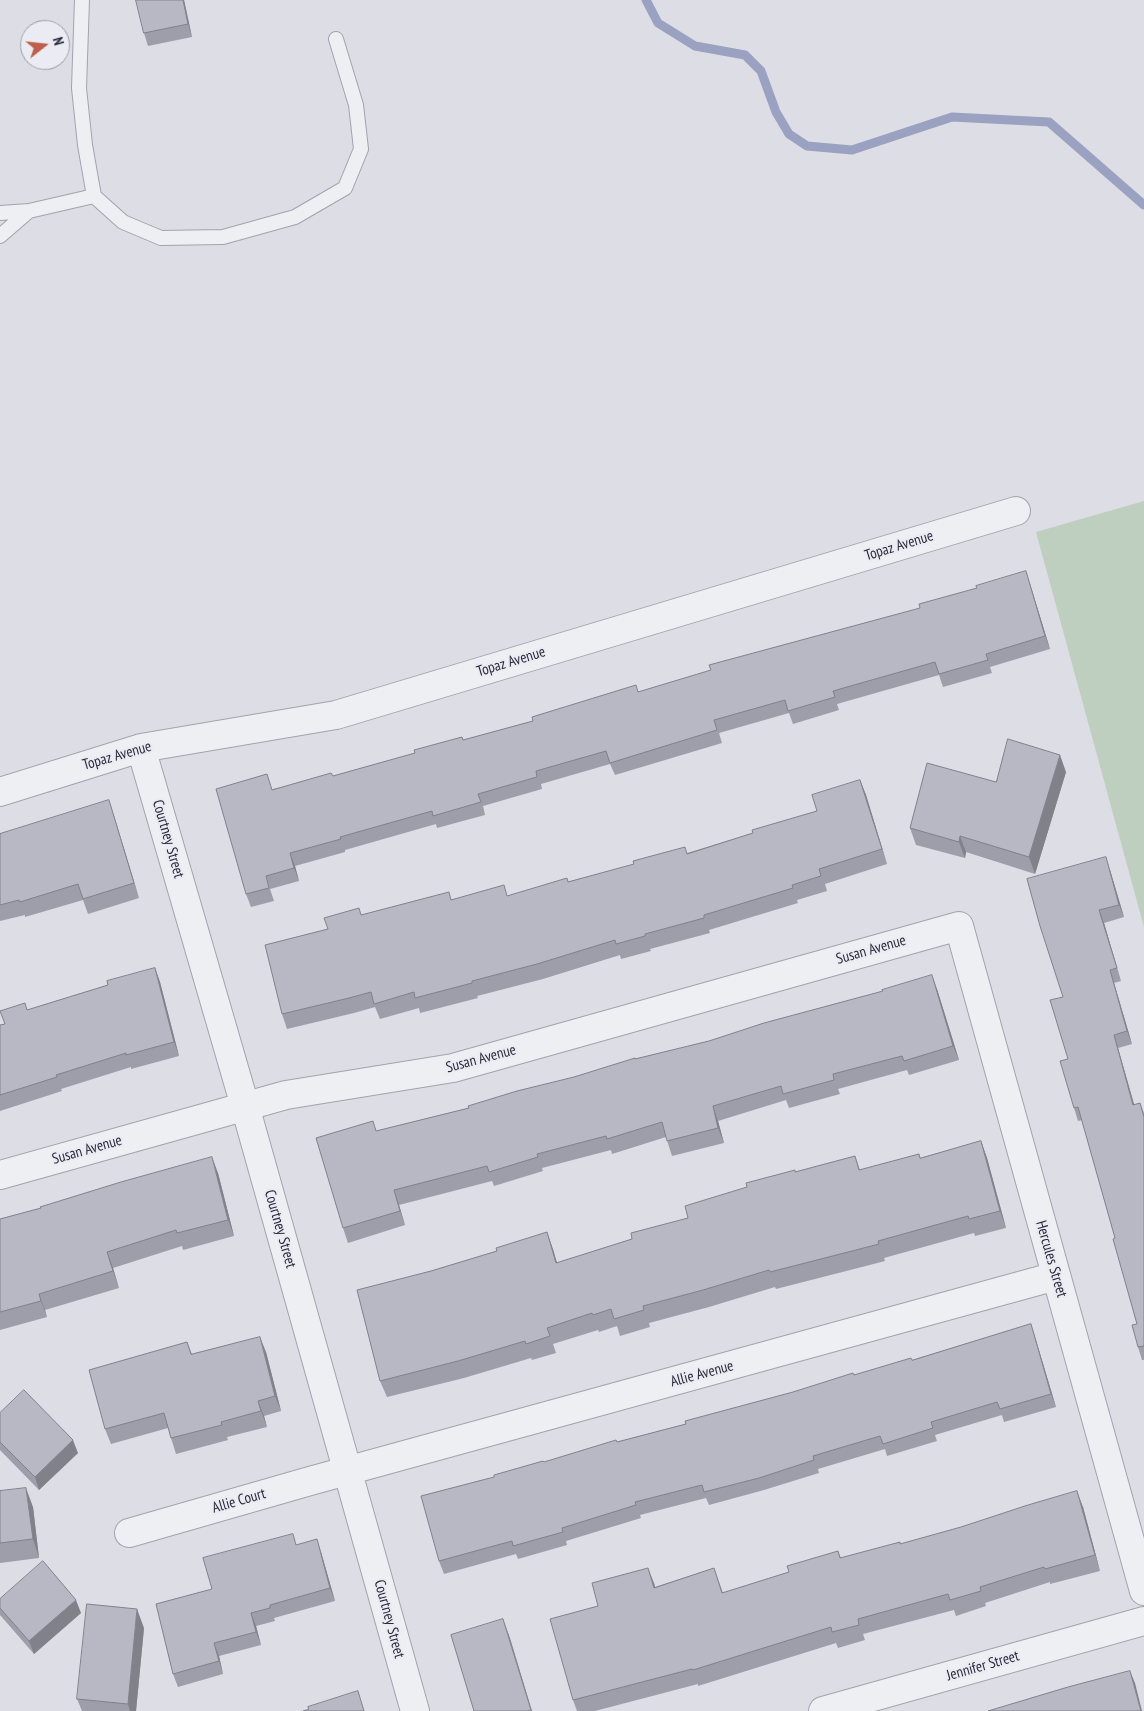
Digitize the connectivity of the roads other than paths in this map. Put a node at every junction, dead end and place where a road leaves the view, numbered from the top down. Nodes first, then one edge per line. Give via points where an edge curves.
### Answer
1 (82, 0) edge
2 (336, 39) dead end
3 (94, 196) junction
4 (29, 211) junction
5 (0, 213) edge
6 (0, 236) edge
7 (1016, 511) dead end
8 (141, 748) junction
9 (0, 792) edge
10 (959, 926) joint
11 (246, 1106) junction
12 (0, 1175) edge
13 (1056, 1276) junction
14 (348, 1470) junction
15 (129, 1533) dead end
16 (1144, 1591) edge
17 (1144, 1621) edge
18 (415, 1711) edge
19 (823, 1711) edge

1 - 3 lane via 79,88
2 - 3 lane via 356,105 361,150 345,188 295,217 224,237 161,238 123,222
3 - 4 lane
4 - 5 lane
4 - 6 lane
7 - 8 street, Topaz Avenue via 336,715
8 - 9 street, Topaz Avenue
8 - 11 street, Courtney Street
10 - 11 street, Susan Avenue via 453,1068 286,1095
10 - 13 street, Hercules Street
11 - 12 street, Susan Avenue
11 - 14 street, Courtney Street
13 - 14 street, Allie Avenue
13 - 16 street, Hercules Street
14 - 15 street, Allie Court
14 - 18 street, Courtney Street
17 - 19 street, Jennifer Street

